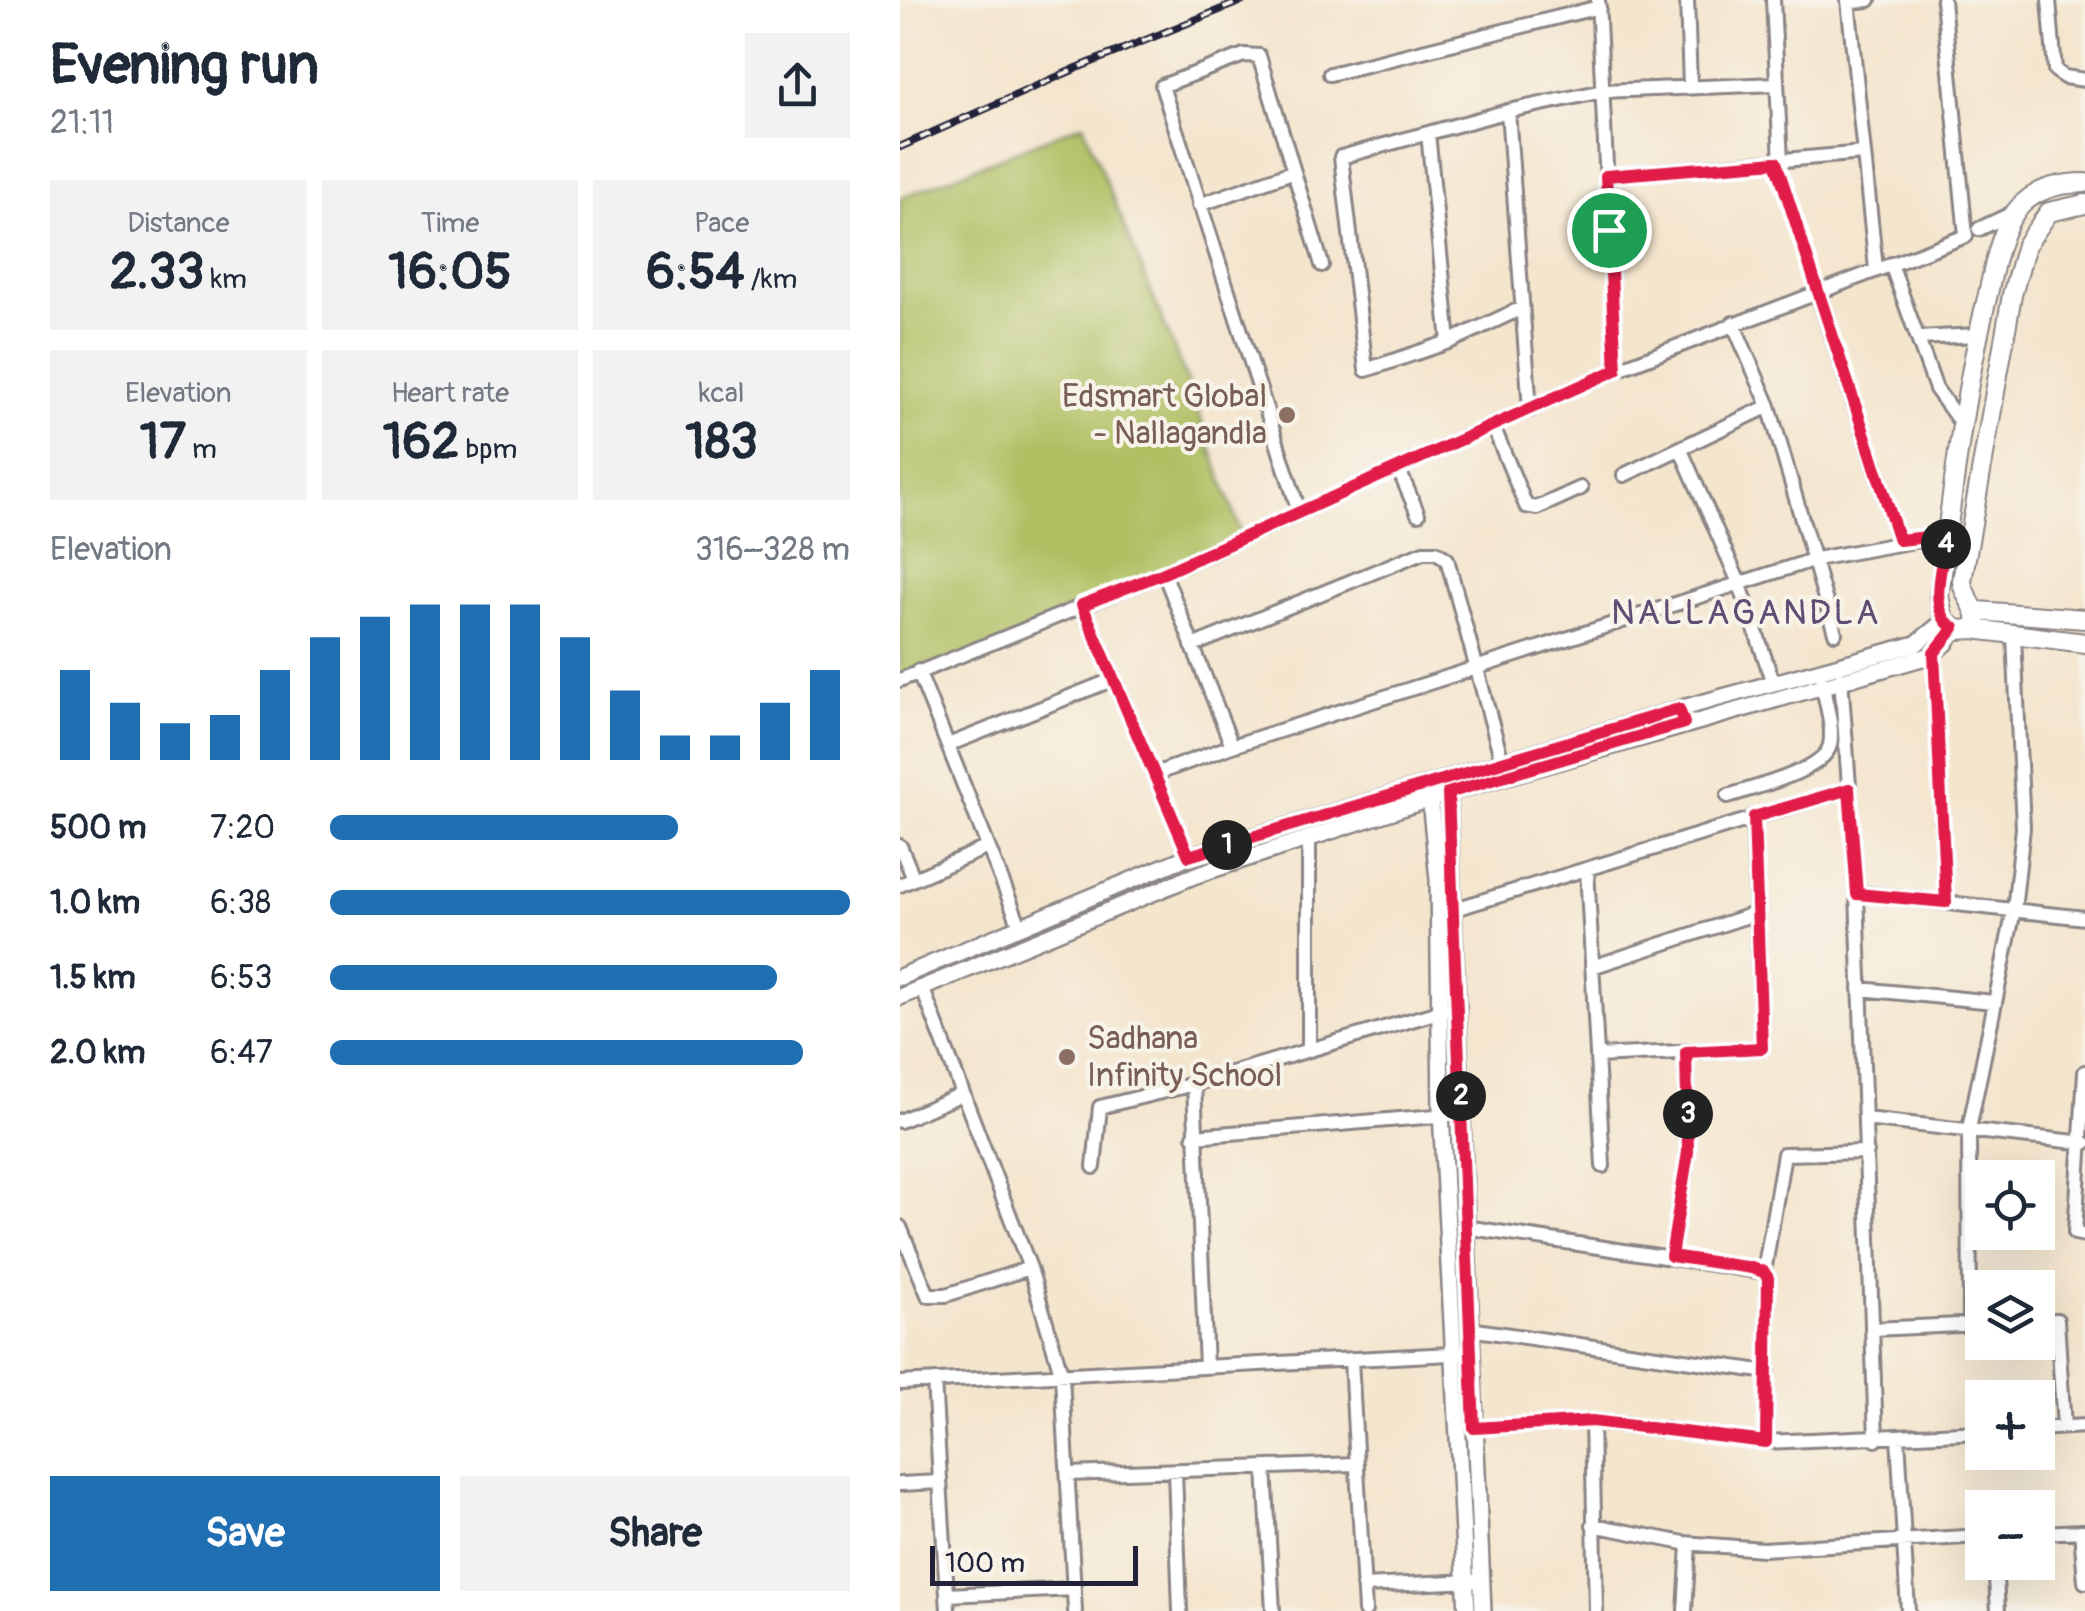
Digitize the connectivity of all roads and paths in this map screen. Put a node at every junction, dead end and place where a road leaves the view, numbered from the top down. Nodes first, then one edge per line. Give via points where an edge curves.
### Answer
1 (1687, 0) edge
2 (1774, 0) edge
3 (1869, 0) edge
4 (1943, 0) edge
5 (2050, 0) edge
6 (1848, 1) edge
7 (1599, 3) edge
8 (1330, 74) dead end
9 (2085, 80) edge
10 (1777, 84) junction
11 (1690, 86) junction
12 (1603, 91) junction
13 (1508, 111) junction
14 (1428, 133) junction
15 (1863, 152) junction
16 (1778, 162) junction
17 (1292, 172) junction
18 (1606, 176) junction
19 (2085, 184) edge
20 (2085, 204) edge
21 (1198, 205) junction
22 (2016, 211) junction
23 (1973, 232) junction
24 (1891, 264) junction
25 (1322, 266) dead end
26 (1876, 269) junction
27 (1817, 291) junction
28 (1522, 308) junction
29 (1733, 322) junction
30 (1978, 335) junction
31 (1918, 338) junction
32 (1449, 342) junction
33 (1616, 370) junction
34 (1769, 406) junction
35 (1530, 410) junction
36 (1493, 426) junction
37 (1962, 426) junction
38 (1681, 450) junction
39 (1398, 468) junction
40 (1624, 476) dead end
41 (1581, 488) dead end
42 (1299, 512) junction
43 (1418, 514) dead end
44 (1947, 535) junction
45 (1899, 540) junction
46 (1816, 559) junction
47 (1164, 573) junction
48 (1740, 585) junction
49 (1082, 605) junction
50 (2085, 619) edge
51 (1962, 622) junction
52 (1835, 633) dead end
53 (2014, 636) junction
54 (2085, 643) edge
55 (1192, 646) junction
56 (1934, 653) junction
57 (1478, 668) junction
58 (918, 672) junction
59 (1840, 678) junction
60 (900, 680) edge
61 (1112, 680) junction
62 (1772, 682) junction
63 (1822, 682) junction
64 (1682, 716) junction
65 (948, 745) junction
66 (1232, 746) junction
67 (1502, 761) junction
68 (1155, 774) junction
69 (1849, 789) junction
70 (1448, 793) junction
71 (1728, 796) dead end
72 (1430, 799) junction
73 (1754, 817) junction
74 (1310, 838) junction
75 (900, 846) edge
76 (988, 847) junction
77 (1189, 856) junction
78 (1587, 869) junction
79 (907, 882) edge
80 (1857, 894) junction
81 (1946, 902) junction
82 (1455, 910) junction
83 (2014, 910) junction
84 (1757, 913) junction
85 (2085, 918) edge
86 (1020, 926) junction
87 (1592, 966) junction
88 (900, 977) edge
89 (922, 988) junction
90 (1860, 989) junction
91 (900, 997) edge
92 (1994, 1002) junction
93 (1458, 1006) junction
94 (1440, 1010) junction
95 (1309, 1048) junction
96 (1686, 1052) junction
97 (1598, 1056) junction
98 (2085, 1072) edge
99 (1194, 1084) junction
100 (962, 1094) junction
101 (1461, 1114) junction
102 (1443, 1116) junction
103 (1865, 1119) junction
104 (900, 1121) edge
105 (1969, 1130) junction
106 (1194, 1136) junction
107 (2081, 1143) edge
108 (1866, 1152) junction
109 (1604, 1166) dead end
110 (1094, 1167) dead end
111 (1465, 1226) junction
112 (900, 1227) edge
113 (2085, 1235) edge
114 (1671, 1256) junction
115 (1030, 1268) junction
116 (1974, 1270) edge
117 (1764, 1272) junction
118 (2055, 1320) edge
119 (1965, 1325) edge
120 (1469, 1329) junction
121 (1872, 1329) junction
122 (1461, 1354) junction
123 (1351, 1360) junction
124 (1206, 1368) junction
125 (1768, 1372) junction
126 (1062, 1376) junction
127 (934, 1381) junction
128 (900, 1383) edge
129 (1592, 1421) junction
130 (2085, 1426) edge
131 (1474, 1428) junction
132 (2055, 1428) edge
133 (2064, 1428) junction
134 (1965, 1433) edge
135 (1898, 1437) junction
136 (1876, 1440) junction
137 (1766, 1442) junction
138 (1358, 1464) junction
139 (1265, 1468) junction
140 (1174, 1471) junction
141 (1068, 1474) junction
142 (940, 1482) junction
143 (900, 1484) edge
144 (1593, 1525) junction
145 (2083, 1531) edge
146 (2055, 1533) edge
147 (1965, 1537) edge
148 (1905, 1540) junction
149 (1689, 1544) junction
150 (1996, 1580) edge
151 (1473, 1581) junction
152 (2085, 1582) edge
153 (1363, 1586) junction
154 (1074, 1589) junction
155 (947, 1595) junction
156 (948, 1611) edge
157 (1075, 1611) edge
158 (1180, 1611) edge
159 (1273, 1611) edge
160 (1365, 1611) edge
161 (1467, 1611) edge
162 (1483, 1611) edge
163 (1596, 1611) edge
164 (1685, 1611) edge
165 (1908, 1611) edge
166 (1998, 1611) edge

1 - 11 street
2 - 10 street
3 - 6 street
4 - 23 street
5 - 9 street via 2055,70
6 - 15 street
7 - 8 street
7 - 12 street
10 - 11 street
10 - 16 street
11 - 12 street
12 - 13 street
12 - 18 street
13 - 14 street
13 - 28 street
14 - 32 street
14 - 32 street via 1341,157 1366,370
15 - 16 street
15 - 26 street
16 - 18 street
16 - 27 lane
17 - 21 street
17 - 21 street via 1263,62 1244,55 1162,86
17 - 25 street
18 - 33 street
19 - 22 main road via 2046,189
20 - 51 main road via 2048,212 2035,224 2017,278 1962,582
21 - 42 street
22 - 23 street
22 - 30 main road via 2000,241
23 - 24 street
24 - 26 street
24 - 31 street
26 - 27 street
27 - 29 street
27 - 45 street
28 - 32 street
28 - 35 street
29 - 33 street
29 - 34 street
30 - 31 street
30 - 37 main road
31 - 37 street via 1936,389
33 - 35 street
34 - 38 street
34 - 46 street
35 - 36 street
36 - 39 street
36 - 41 street via 1526,506 1537,508
37 - 44 main road
38 - 40 street
38 - 48 street
39 - 42 street
39 - 43 street
42 - 47 street
44 - 45 street
44 - 51 main road via 1939,596
45 - 46 street
46 - 48 street
46 - 52 street
47 - 49 street
47 - 55 street
48 - 57 street
48 - 62 street
49 - 58 street
49 - 61 street
50 - 51 main road
51 - 53 main road
51 - 56 street
51 - 62 street via 1916,644
53 - 54 main road
53 - 83 street via 2023,828
55 - 57 street via 1429,550 1447,559
55 - 66 street
56 - 59 street
56 - 81 street
57 - 66 street
57 - 67 street
58 - 60 street
58 - 65 street
59 - 63 street
59 - 69 street
61 - 65 street
61 - 68 street
62 - 64 street
63 - 64 street
63 - 71 street via 1831,742 1826,755
64 - 67 street
64 - 70 street
65 - 76 street
66 - 68 street
67 - 77 street
68 - 77 street
69 - 73 street
69 - 80 street
70 - 72 street
70 - 82 street
72 - 74 street
72 - 94 street
73 - 78 street
73 - 84 street
74 - 89 street via 1196,875
74 - 95 street
75 - 79 street
76 - 79 street
76 - 86 street
77 - 86 street
78 - 82 street
78 - 87 street
80 - 81 street
80 - 90 street
81 - 83 street
82 - 93 street
83 - 85 street
83 - 92 street
84 - 87 street
84 - 96 street via 1762,1048
86 - 88 street
87 - 97 street
89 - 91 street
89 - 100 street
90 - 92 street
90 - 103 street
92 - 105 street
93 - 94 street
93 - 101 street
94 - 95 street
94 - 102 street
95 - 99 street
96 - 97 street
96 - 114 street via 1688,1152
97 - 109 street
98 - 107 street
99 - 106 street
99 - 110 street via 1100,1107
100 - 104 street
100 - 115 street
101 - 102 street
101 - 111 street
102 - 106 street
102 - 122 street
103 - 105 street
103 - 108 street
105 - 107 street
105 - 116 street
106 - 124 street
107 - 113 street via 2075,1233
108 - 117 street via 1784,1154
108 - 121 street
111 - 114 street
111 - 120 street
112 - 115 street via 928,1295
114 - 117 street
115 - 126 street
117 - 125 street
118 - 133 street
119 - 121 street
120 - 122 street
120 - 125 street
121 - 136 street
122 - 123 street
122 - 131 street
122 - 151 street
123 - 124 street
123 - 138 street
124 - 126 street
125 - 137 street
126 - 127 street
126 - 141 street
127 - 128 street
127 - 142 street
129 - 131 street
129 - 137 street
129 - 144 street
130 - 133 street
131 - 151 street
132 - 133 street
134 - 135 street
135 - 136 street
135 - 148 street
136 - 137 street
138 - 139 street
138 - 153 street
139 - 140 street
139 - 159 street
140 - 141 street
140 - 158 street
141 - 154 street
142 - 143 street
142 - 155 street
144 - 149 street
144 - 163 street
145 - 146 street
145 - 152 street
147 - 148 street
148 - 149 street via 1763,1549
148 - 165 street
149 - 164 street
150 - 166 street
151 - 153 street
151 - 161 street
151 - 162 street
153 - 160 street
154 - 155 street
154 - 157 street
155 - 156 street

